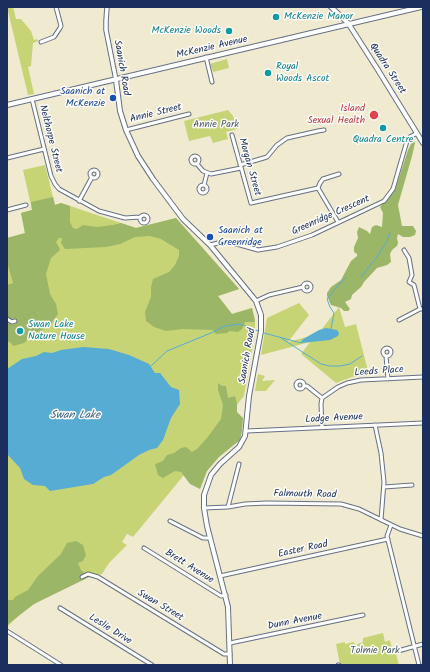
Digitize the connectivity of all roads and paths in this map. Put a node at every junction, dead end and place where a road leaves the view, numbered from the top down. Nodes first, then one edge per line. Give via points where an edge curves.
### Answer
1 (56, 7) edge
2 (107, 7) edge
3 (331, 7) edge
4 (421, 7) edge
5 (348, 23) junction
6 (41, 42) dead end
7 (206, 58) junction
8 (116, 80) junction
9 (212, 82) dead end
10 (32, 99) junction
11 (7, 105) edge
12 (189, 114) dead end
13 (126, 130) junction
14 (324, 130) dead end
15 (417, 133) junction
16 (232, 135) dead end
17 (423, 143) edge
18 (44, 149) junction
19 (7, 158) edge
20 (197, 164) dead end
21 (240, 167) junction
22 (207, 173) junction
23 (339, 174) dead end
24 (92, 178) dead end
25 (204, 185) dead end
26 (318, 188) junction
27 (79, 201) junction
28 (26, 205) dead end
29 (7, 210) edge
30 (140, 218) dead end
31 (338, 222) junction
32 (210, 245) junction
33 (404, 250) dead end
34 (303, 287) dead end
35 (256, 301) junction
36 (421, 309) edge
37 (7, 319) edge
38 (399, 320) dead end
39 (15, 321) dead end
40 (386, 356) dead end
41 (423, 377) edge
42 (388, 379) junction
43 (304, 386) dead end
44 (322, 398) junction
45 (423, 423) edge
46 (375, 424) junction
47 (322, 427) junction
48 (246, 431) junction
49 (239, 464) dead end
50 (412, 485) dead end
51 (384, 487) junction
52 (228, 507) junction
53 (204, 508) junction
54 (381, 520) junction
55 (170, 521) dead end
56 (391, 526) junction
57 (423, 536) edge
58 (210, 538) junction
59 (388, 539) junction
60 (144, 548) dead end
61 (220, 576) junction
62 (82, 577) dead end
63 (226, 595) junction
64 (60, 608) dead end
65 (363, 615) dead end
66 (7, 631) edge
67 (230, 643) junction
68 (423, 644) edge
69 (415, 646) junction
70 (398, 651) dead end
71 (230, 654) junction
72 (61, 665) edge
73 (152, 665) edge
74 (230, 665) edge
75 (419, 665) edge

1 - 6 street via 60,26 58,32 54,37
2 - 8 street, Saanich Road via 106,30
3 - 5 main road, Quadra Street
4 - 5 main road, McKenzie Avenue
5 - 7 main road, McKenzie Avenue
5 - 15 main road, Quadra Street
7 - 8 main road, McKenzie Avenue
7 - 9 street
8 - 10 main road, McKenzie Avenue
8 - 13 main road, Saanich Road via 120,111
10 - 11 main road, McKenzie Avenue
10 - 18 street, Nelthorpe Street
12 - 13 street, Annie Street
13 - 32 main road, Saanich Road via 138,156 153,178 183,219
14 - 21 street via 287,138 267,157
15 - 17 main road, Quadra Street
15 - 31 street, Greenridge Crescent via 407,141 393,189 384,200
16 - 21 street, Morgan Street
18 - 19 street
18 - 27 street, Nelthorpe Street via 55,184
20 - 22 street
21 - 22 street via 216,174
21 - 26 street, Morgan Street via 252,203
22 - 25 street
23 - 26 street via 323,179
24 - 27 street
26 - 31 street
27 - 30 street, Nelthorpe Street via 119,217
28 - 29 street
31 - 32 street, Greenridge Crescent via 312,235 266,249 252,249 229,242
32 - 35 main road, Saanich Road
33 - 36 street via 409,258 412,275 409,282 414,285
34 - 35 street via 269,295
35 - 48 main road, Saanich Road via 261,315 261,327 249,396
36 - 38 street
37 - 39 street
40 - 42 street
41 - 42 street, Leeds Place
42 - 44 street, Leeds Place via 347,383
43 - 44 street
44 - 47 street
45 - 46 street, Lodge Avenue
46 - 47 street, Lodge Avenue
46 - 51 street
47 - 48 street, Lodge Avenue
48 - 53 main road, Saanich Road via 239,447 211,475 204,495
49 - 52 street
50 - 51 street
51 - 54 street
52 - 53 street, Falmouth Road
52 - 54 street, Falmouth Road via 267,503 334,503 359,509
53 - 58 main road, Saanich Road
54 - 56 street, Falmouth Road
55 - 58 street via 203,538
56 - 57 street, Falmouth Road
56 - 59 street
58 - 61 main road, Saanich Road
59 - 61 street, Easter Road
59 - 69 street
60 - 63 street, Brett Avenue via 220,596
61 - 63 main road, Saanich Road
62 - 71 street, Swan Street via 88,574 98,577 224,654
63 - 67 main road, Saanich Road
64 - 73 street, Leslie Drive
65 - 67 street, Dunn Avenue
66 - 72 street
67 - 71 main road, Saanich Road
68 - 69 street
69 - 70 street
69 - 75 street
71 - 74 main road, Saanich Road

